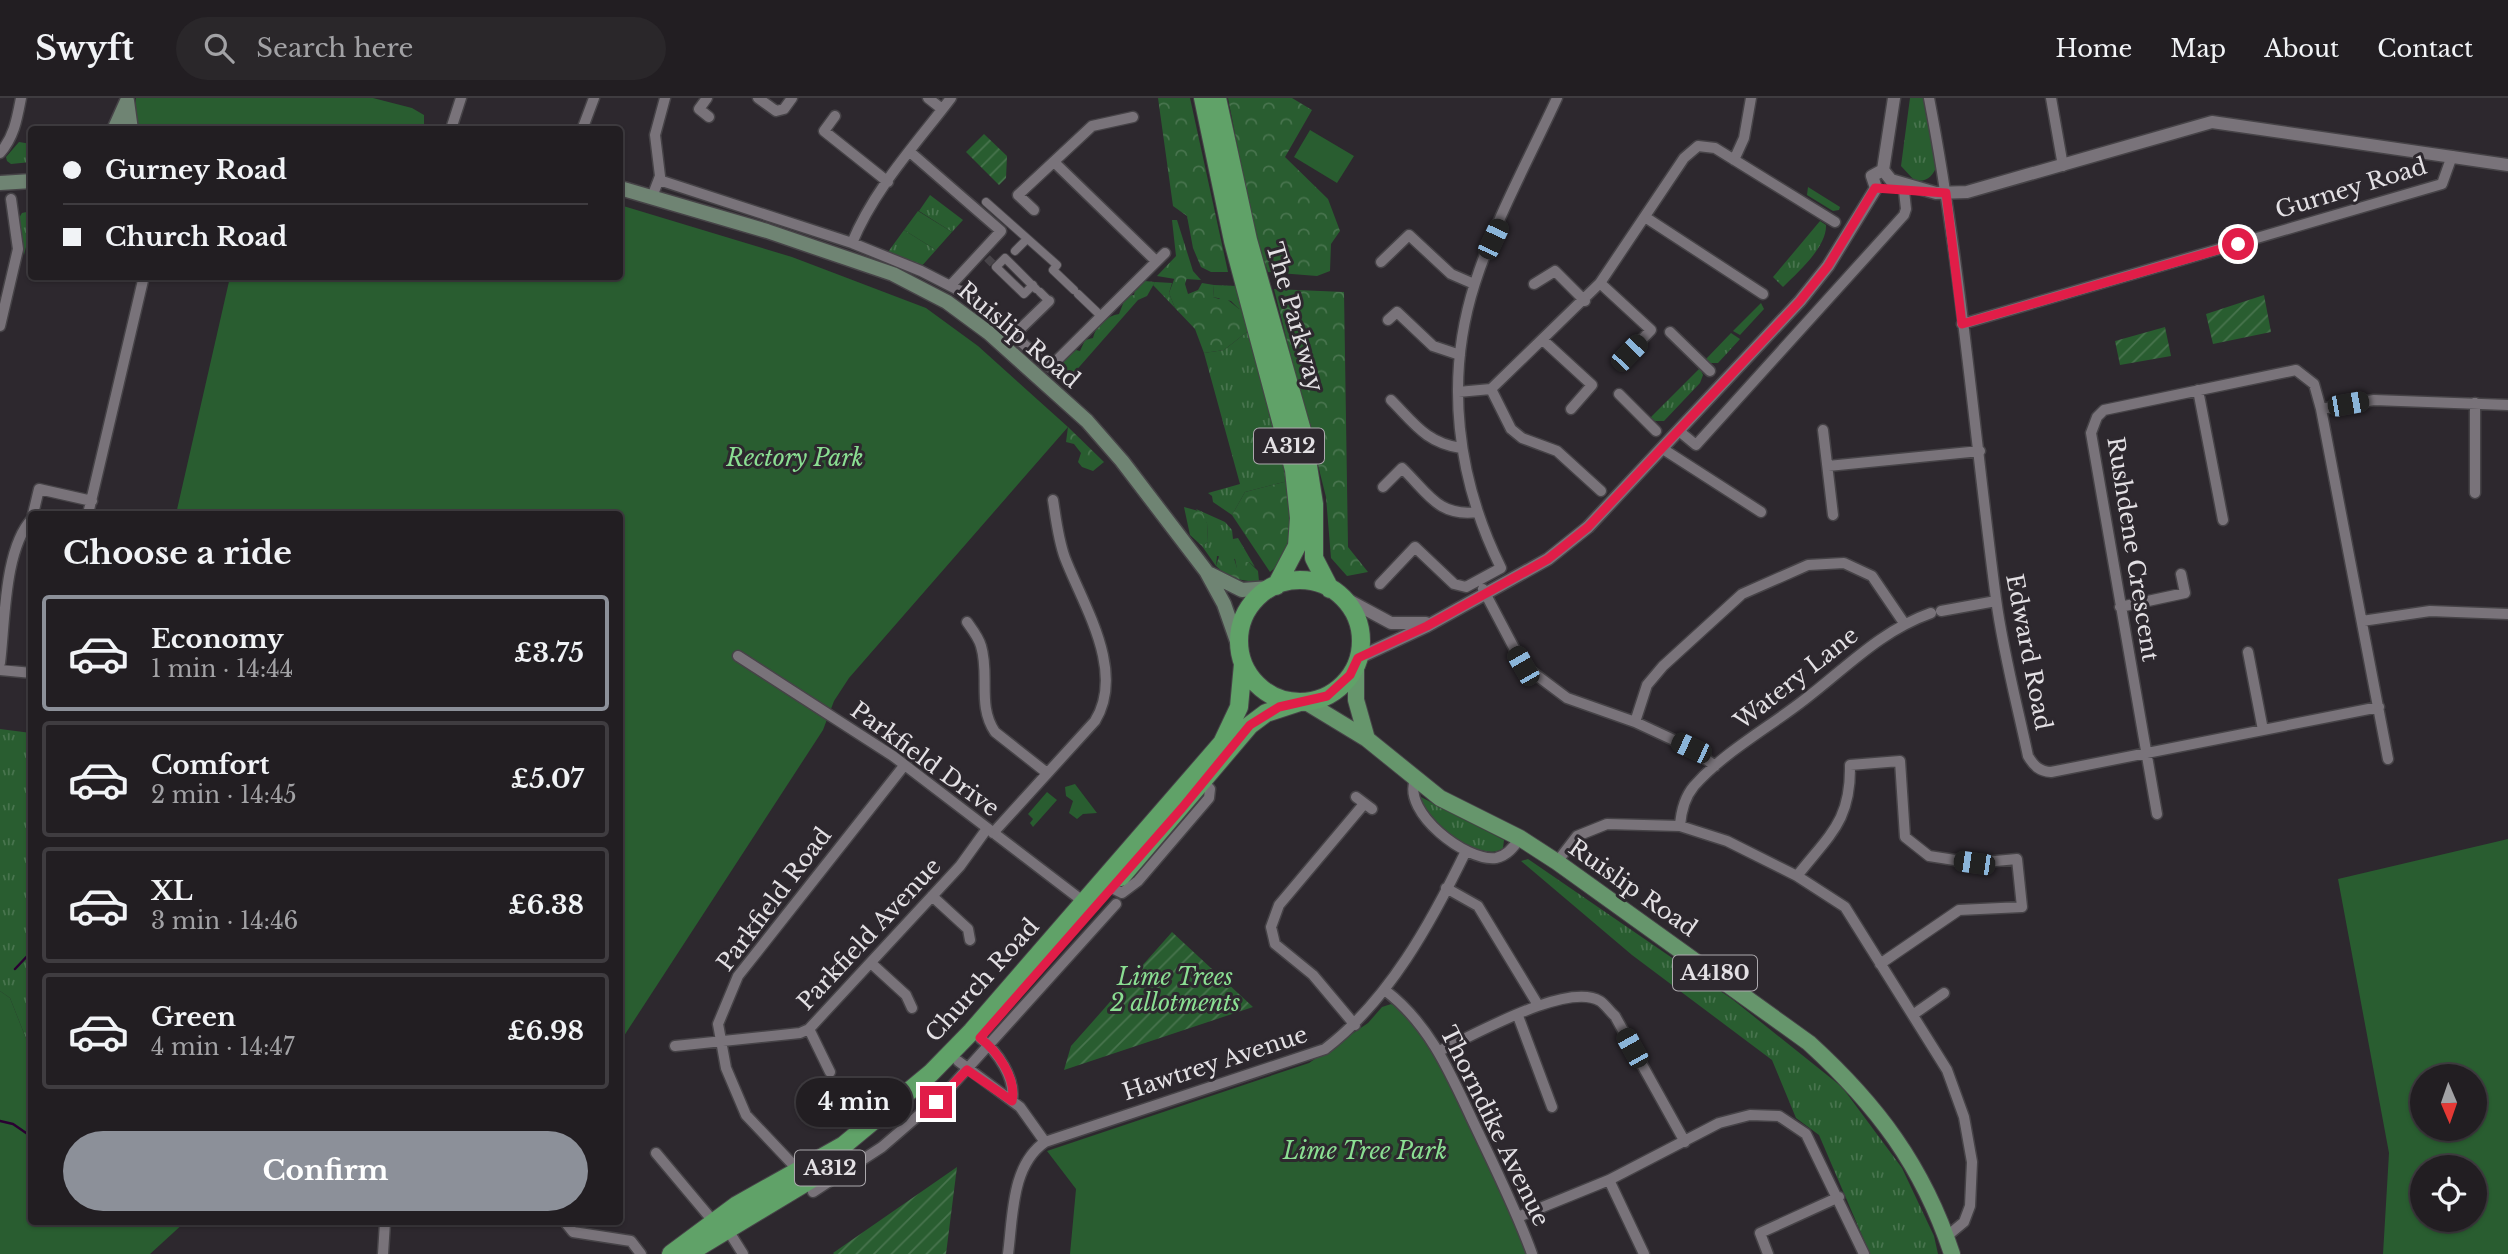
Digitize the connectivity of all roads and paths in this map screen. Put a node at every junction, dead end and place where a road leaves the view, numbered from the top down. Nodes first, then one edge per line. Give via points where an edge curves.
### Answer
1 (21, 98) edge
2 (461, 98) edge
3 (594, 98) edge
4 (665, 98) edge
5 (707, 98) edge
6 (758, 98) edge
7 (792, 98) edge
8 (928, 98) edge
9 (951, 98) edge
10 (1203, 98) edge
11 (1217, 98) edge
12 (1557, 98) edge
13 (1751, 98) edge
14 (1894, 98) edge
15 (1929, 98) edge
16 (2051, 98) edge
17 (127, 100) edge
18 (942, 109) junction
19 (835, 116) dead end
20 (709, 117) dead end
21 (1133, 117) dead end
22 (116, 126) edge
23 (128, 126) edge
24 (453, 126) edge
25 (584, 126) edge
26 (910, 152) junction
27 (0, 153) edge
28 (2452, 156) junction
29 (1734, 160) junction
30 (1054, 162) junction
31 (2508, 165) edge
32 (2063, 166) junction
33 (659, 180) junction
34 (28, 181) edge
35 (888, 181) junction
36 (1884, 181) junction
37 (0, 183) edge
38 (623, 189) edge
39 (1904, 191) junction
40 (1925, 191) junction
41 (1946, 193) junction
42 (652, 197) junction
43 (986, 202) dead end
44 (26, 207) dead end
45 (1034, 210) dead end
46 (1645, 217) junction
47 (1835, 222) dead end
48 (1026, 240) junction
49 (1241, 240) junction
50 (852, 243) junction
51 (1015, 251) dead end
52 (990, 260) junction
53 (1381, 262) dead end
54 (143, 280) edge
55 (1600, 283) junction
56 (1475, 284) junction
57 (1534, 284) dead end
58 (951, 285) junction
59 (1763, 294) dead end
60 (1585, 300) junction
61 (1049, 301) joint
62 (1259, 308) junction
63 (1100, 315) junction
64 (1388, 320) dead end
65 (1001, 323) junction
66 (1962, 324) junction
67 (0, 326) edge
68 (1670, 332) dead end
69 (989, 333) junction
70 (1015, 334) junction
71 (1544, 341) junction
72 (1629, 353) dead end
73 (1460, 355) junction
74 (1710, 371) dead end
75 (1491, 389) junction
76 (2198, 390) junction
77 (1458, 392) junction
78 (1619, 394) dead end
79 (1391, 400) dead end
80 (2474, 403) junction
81 (2508, 405) edge
82 (1571, 409) dead end
83 (2321, 409) junction
84 (1823, 430) dead end
85 (1657, 431) dead end
86 (1679, 431) junction
87 (1461, 447) junction
88 (1664, 449) junction
89 (1980, 451) junction
90 (1828, 466) junction
91 (1383, 487) dead end
92 (1601, 491) dead end
93 (2475, 493) dead end
94 (1053, 499) dead end
95 (92, 501) junction
96 (34, 511) edge
97 (89, 511) edge
98 (1477, 512) junction
99 (1761, 512) dead end
100 (1833, 515) dead end
101 (2223, 520) dead end
102 (28, 522) edge
103 (1206, 571) junction
104 (2180, 574) dead end
105 (1478, 580) junction
106 (1380, 584) dead end
107 (1273, 587) junction
108 (1335, 592) junction
109 (1486, 594) junction
110 (1996, 601) junction
111 (2120, 607) junction
112 (2508, 614) edge
113 (1435, 621) junction
114 (2362, 621) junction
115 (967, 622) dead end
116 (1904, 623) junction
117 (2248, 652) dead end
118 (738, 656) dead end
119 (1241, 657) junction
120 (1357, 661) junction
121 (0, 663) edge
122 (0, 670) edge
123 (28, 673) edge
124 (1303, 702) junction
125 (2379, 708) junction
126 (1635, 722) junction
127 (2263, 730) junction
128 (1367, 739) junction
129 (2147, 753) junction
130 (2389, 759) dead end
131 (1715, 766) junction
132 (903, 767) junction
133 (1047, 773) junction
134 (1415, 780) junction
135 (1364, 803) dead end
136 (2157, 814) dead end
137 (1680, 826) junction
138 (989, 831) junction
139 (1520, 838) junction
140 (1466, 851) junction
141 (1557, 862) junction
142 (1797, 876) junction
143 (1446, 887) junction
144 (932, 896) junction
145 (1084, 902) junction
146 (970, 940) dead end
147 (872, 964) junction
148 (1880, 964) junction
149 (1386, 991) junction
150 (1944, 993) dead end
151 (1538, 1005) junction
152 (912, 1008) dead end
153 (1913, 1014) junction
154 (1518, 1016) junction
155 (1354, 1025) junction
156 (810, 1030) junction
157 (722, 1041) junction
158 (986, 1042) junction
159 (675, 1046) dead end
160 (1439, 1051) junction
161 (962, 1066) junction
162 (831, 1072) dead end
163 (1012, 1101) junction
164 (1552, 1107) dead end
165 (1045, 1142) junction
166 (1685, 1142) junction
167 (656, 1153) dead end
168 (800, 1172) junction
169 (1609, 1180) junction
170 (813, 1192) dead end
171 (1839, 1197) junction
172 (708, 1215) dead end
173 (1518, 1217) junction
174 (385, 1225) edge
175 (567, 1225) edge
176 (726, 1227) junction
177 (1946, 1237) junction
178 (383, 1254) edge
179 (641, 1254) edge
180 (671, 1254) edge
181 (688, 1254) edge
182 (743, 1254) edge
183 (1009, 1254) edge
184 (1532, 1254) edge
185 (1644, 1254) edge
186 (1768, 1254) edge
187 (1864, 1254) edge
188 (1952, 1254) edge

1 - 27 street via 15,128
2 - 24 street
3 - 25 street
4 - 33 street via 655,135
5 - 20 street via 699,108
6 - 7 street via 776,111
8 - 18 street
9 - 18 street
10 - 49 highway, The Parkway / A312
11 - 49 highway, The Parkway / A312
12 - 56 street
13 - 29 street via 1744,138
14 - 36 street
15 - 41 street, Edward Road
16 - 32 street
17 - 22 main road
17 - 23 main road
18 - 26 street
19 - 35 street via 824,131
21 - 30 street via 1092,126
26 - 35 street
26 - 52 street via 1001,231
28 - 31 street
28 - 32 street via 2213,122
28 - 66 street, Gurney Road via 2442,184
29 - 46 street via 1715,148 1698,146 1684,158
29 - 47 street
30 - 45 street via 1018,195
30 - 63 street via 1161,257
32 - 41 street via 1974,191
33 - 42 street
33 - 50 street
34 - 37 main road
35 - 50 street
36 - 39 street
36 - 40 street
36 - 86 street via 1821,275
38 - 42 main road, Ruislip Road
39 - 40 street
39 - 86 street via 1904,215 1696,445
40 - 41 street
41 - 66 street, Edward Road
42 - 69 main road, Ruislip Road via 893,274 947,302
43 - 48 street
44 - 67 street via 12,205 18,249
46 - 55 street
46 - 59 street
48 - 51 street
48 - 63 street via 1029,237 1057,265 1053,270
49 - 62 highway, The Parkway / A312
50 - 58 street
52 - 58 street
52 - 61 street via 1024,294 1036,289
53 - 56 street via 1409,235 1451,274
54 - 95 street
55 - 60 street
55 - 72 street via 1651,330
56 - 73 street
57 - 60 street via 1555,271
58 - 65 street
60 - 71 street
61 - 70 street
62 - 107 highway, The Parkway / A312 via 1298,506 1297,547
62 - 108 highway, The Parkway / A312 via 1310,470 1314,558
63 - 70 street via 1050,367
64 - 73 street via 1397,312 1433,346
65 - 69 street
65 - 70 street
66 - 89 street, Edward Road
68 - 74 street
69 - 103 main road, Ruislip Road via 1087,422
71 - 75 street
71 - 82 street via 1592,385
73 - 77 street
75 - 77 street
75 - 92 street via 1511,429 1557,451
76 - 83 street, Rushdene Crescent via 2296,370 2314,384
76 - 101 street
76 - 111 street, Rushdene Crescent via 2104,410 2093,424
77 - 87 street
78 - 85 street
79 - 87 street via 1431,440
80 - 81 street
80 - 83 street via 2374,400
80 - 93 street
83 - 114 street, Rushdene Crescent
84 - 90 street
86 - 88 street
87 - 98 street
88 - 99 street
88 - 109 street via 1569,544
89 - 90 street
89 - 110 street, Edward Road
90 - 100 street
91 - 98 street via 1402,468 1447,512
94 - 133 street, Parkfield Avenue via 1061,547 1101,642 1104,701 1095,721
95 - 96 street via 39,489
95 - 97 street
98 - 105 street via 1501,568
102 - 121 street via 14,549
103 - 107 main road, Ruislip Road via 1233,587
103 - 119 main road, Ruislip Road via 1224,604
104 - 111 street via 2185,593
105 - 106 street via 1466,587 1454,584 1415,547
105 - 109 street
107 - 108 highway via 1310,581
107 - 119 highway, A312 via 1251,605 1243,619
108 - 113 street via 1391,623
108 - 120 highway, A312 via 1358,623
109 - 113 street
109 - 126 street via 1523,666 1567,698
110 - 116 street, Watery Lane
110 - 129 street, Edward Road via 2033,765 2051,772
111 - 129 street, Rushdene Crescent
112 - 114 street via 2430,611
113 - 120 street
114 - 125 street, Rushdene Crescent
115 - 133 street via 981,646 989,723
116 - 126 street via 1871,576 1844,563 1808,565 1742,594 1647,685
116 - 131 street, Watery Lane via 1858,653 1807,698
117 - 127 street
118 - 132 street, Parkfield Drive
119 - 124 highway via 1250,676 1265,691
119 - 145 highway, Church Road / A312 via 1242,695 1227,735
120 - 124 highway, A312 via 1340,687
120 - 128 main road via 1356,700
122 - 123 street
124 - 128 main road, A4180
124 - 158 highway, Church Road / A312 via 1266,713 1250,725 1114,896
125 - 127 street, Edward Road
125 - 130 street, Rushdene Crescent
126 - 131 street via 1691,748
127 - 129 street, Edward Road
128 - 134 main road, Ruislip Road / A4180
129 - 136 street, Rushdene Crescent
131 - 137 street, Watery Lane via 1693,788 1681,809
132 - 138 street, Parkfield Drive
132 - 157 street, Parkfield Road via 738,975 718,1024
133 - 138 street, Parkfield Avenue
134 - 139 main road, Ruislip Road / A4180 via 1460,810
134 - 140 street via 1413,800 1421,816
135 - 155 street via 1279,905 1271,927 1275,944 1313,975
137 - 141 street via 1607,824 1577,836
137 - 142 street via 1727,841
138 - 144 street, Parkfield Avenue
138 - 145 street, Parkfield Drive
139 - 140 street via 1508,853 1496,858
139 - 141 main road, Ruislip Road / A4180
140 - 143 street, Hawtrey Avenue
141 - 177 main road, Ruislip Road / A4180 via 1773,1015 1848,1078 1912,1163
142 - 148 street via 1845,907
142 - 148 street via 1844,815 1850,795 1850,765 1900,761 1905,837 1929,856 1974,863 2017,859 2022,907 1959,910
143 - 149 street, Hawtrey Avenue
143 - 151 street via 1478,906
144 - 146 street via 968,929
144 - 147 street, Parkfield Avenue
145 - 168 highway, Church Road / A312 via 931,1073 867,1128
147 - 152 street via 906,995
147 - 156 street, Parkfield Avenue
148 - 153 street
149 - 155 street, Hawtrey Avenue
149 - 160 street, Thorndike Avenue via 1416,1017
150 - 153 street
151 - 154 street
151 - 166 street via 1581,996 1600,1001 1615,1016
153 - 177 street via 1947,1070 1964,1117 1972,1162 1969,1212
154 - 160 street
154 - 164 street
155 - 165 street, Hawtrey Avenue via 1306,1058
156 - 157 street, Parkfield Avenue
156 - 162 street
157 - 159 street, Parkfield Avenue
157 - 168 street, Parkfield Road via 728,1076 746,1115
158 - 161 highway, Church Road / A312
158 - 163 street via 1005,1067
160 - 173 street, Thorndike Avenue
161 - 163 street
161 - 170 street, Church Road via 882,1147
161 - 176 highway, Church Road / A312 via 850,1154
163 - 165 street
165 - 183 street via 1027,1160 1016,1192
166 - 169 street
166 - 171 street via 1749,1115 1779,1116 1806,1134
167 - 172 street
168 - 180 highway, Church Road / A312 via 713,1220
169 - 173 street
169 - 185 street
171 - 186 street via 1760,1233
171 - 187 street
173 - 184 street, Thorndike Avenue
174 - 178 street
175 - 179 street via 573,1232 631,1241
176 - 181 highway, Church Road / A312
176 - 182 street
177 - 188 main road, A4180

